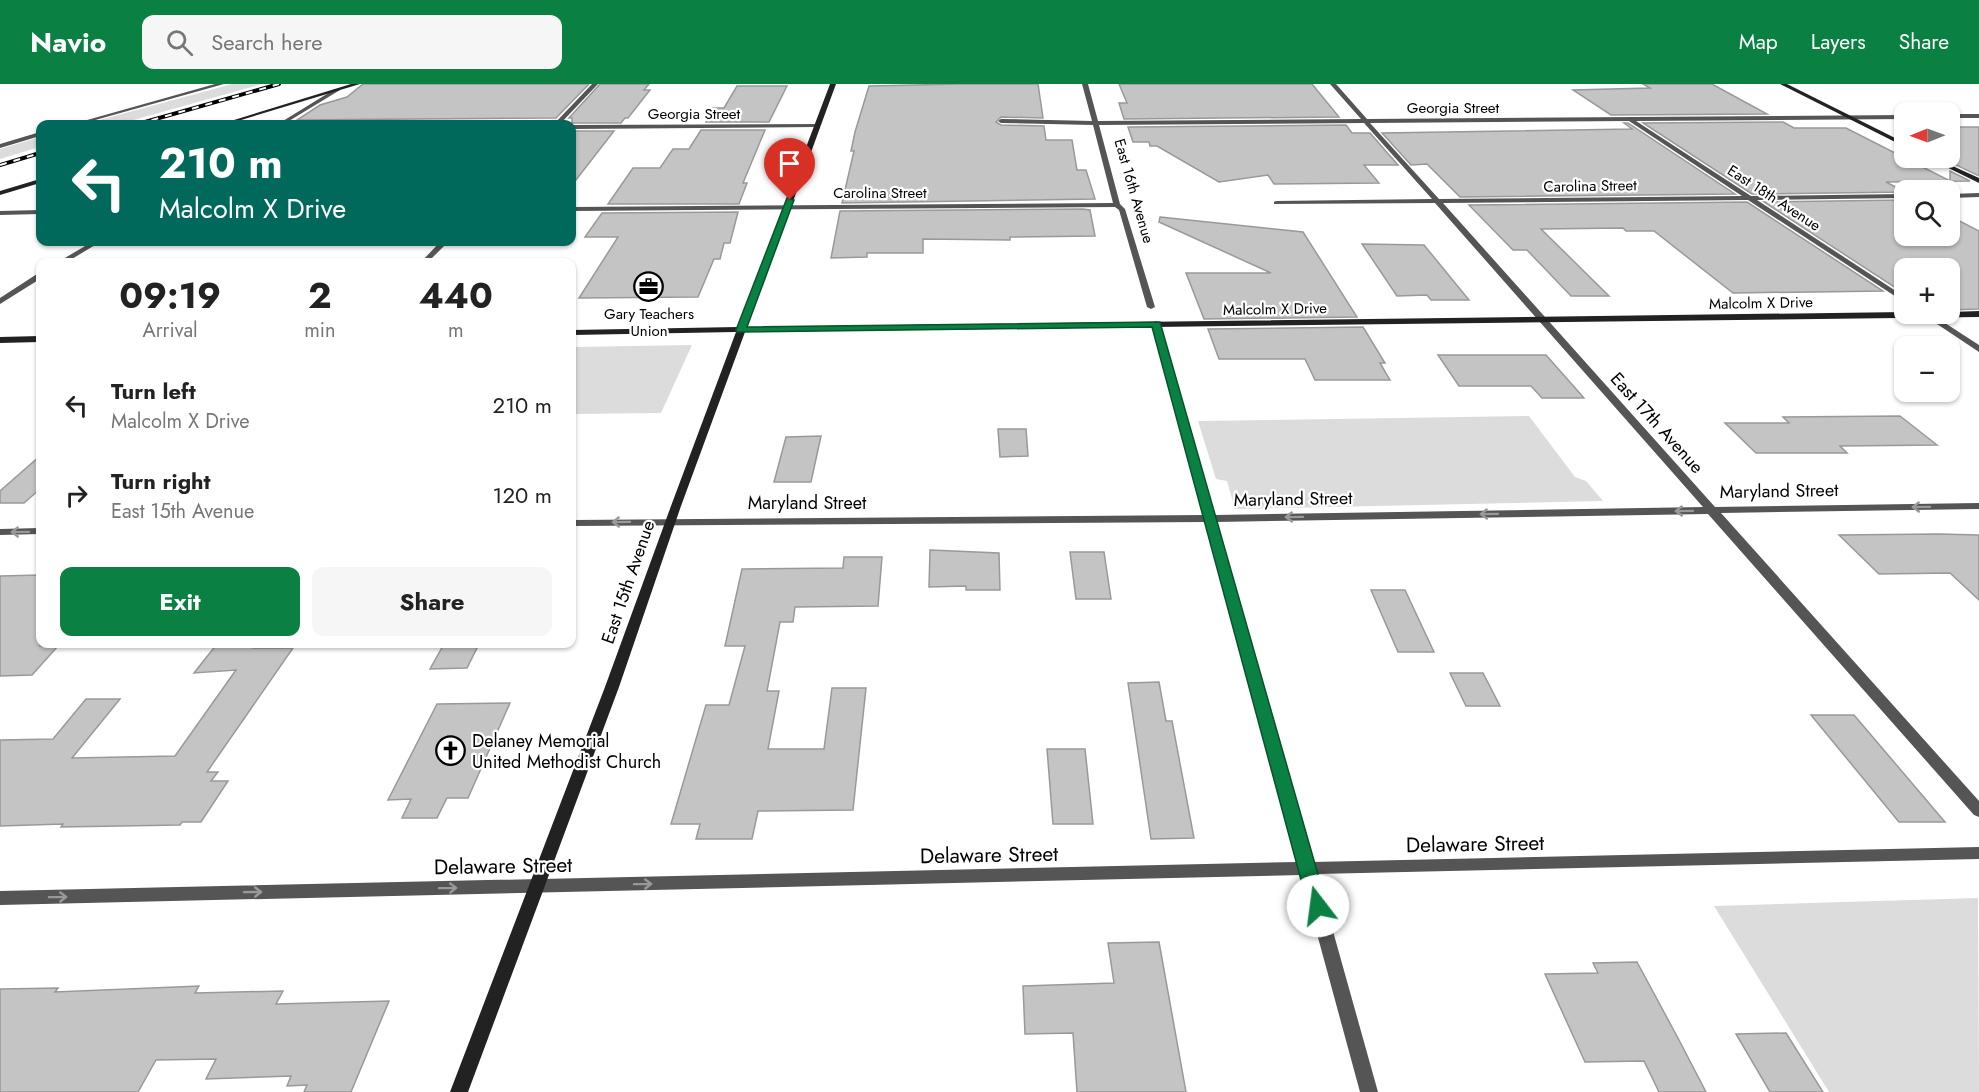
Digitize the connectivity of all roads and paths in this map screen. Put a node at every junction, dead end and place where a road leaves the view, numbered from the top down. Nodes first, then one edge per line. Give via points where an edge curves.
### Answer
1 (221, 84) edge
2 (357, 84) edge
3 (595, 84) edge
4 (833, 84) edge
5 (1085, 84) edge
6 (1333, 84) edge
7 (1783, 84) edge
8 (337, 90) junction
9 (1960, 116) edge
10 (1979, 116) edge
11 (1850, 117) junction
12 (1894, 117) edge
13 (1630, 119) junction
14 (90, 120) edge
15 (237, 120) edge
16 (288, 120) edge
17 (561, 120) edge
18 (1001, 121) dead end
19 (1366, 121) junction
20 (1097, 123) junction
21 (817, 125) junction
22 (576, 127) edge
23 (36, 135) edge
24 (1894, 139) edge
25 (0, 146) edge
26 (1952, 168) edge
27 (1979, 181) edge
28 (36, 182) edge
29 (0, 194) edge
30 (1979, 195) edge
31 (1894, 196) edge
32 (1960, 196) edge
33 (1749, 197) junction
34 (1438, 202) junction
35 (1276, 203) dead end
36 (1117, 205) junction
37 (787, 207) junction
38 (576, 208) edge
39 (36, 212) edge
40 (0, 213) edge
41 (89, 246) edge
42 (440, 246) edge
43 (69, 258) edge
44 (428, 258) edge
45 (36, 279) edge
46 (1894, 293) edge
47 (0, 302) edge
48 (1151, 307) dead end
49 (1894, 314) edge
50 (1960, 314) edge
51 (1979, 314) edge
52 (1542, 319) junction
53 (1156, 324) junction
54 (1941, 324) edge
55 (741, 330) junction
56 (576, 332) edge
57 (36, 339) edge
58 (0, 340) edge
59 (1979, 349) edge
60 (1979, 506) edge
61 (1712, 510) junction
62 (1210, 519) junction
63 (670, 522) junction
64 (576, 523) edge
65 (36, 531) edge
66 (0, 532) edge
67 (1979, 811) edge
68 (1979, 854) edge
69 (1308, 869) junction
70 (537, 886) junction
71 (0, 898) edge
72 (459, 1092) edge
73 (1369, 1092) edge

1 - 14 street
2 - 8 street
3 - 17 street
4 - 21 street, East 15th Avenue
5 - 20 street, East 16th Avenue
6 - 19 street, East 17th Avenue
7 - 11 street
8 - 15 street
8 - 16 street
9 - 10 street
11 - 12 street, Georgia Street
11 - 13 street, Georgia Street
11 - 24 street
13 - 19 street, Georgia Street
13 - 33 street, East 18th Avenue
18 - 20 street, Georgia Street
19 - 20 street, Georgia Street
19 - 34 street, East 17th Avenue
20 - 36 street, East 16th Avenue
21 - 22 street, Georgia Street
21 - 37 street, East 15th Avenue
23 - 25 street
26 - 27 street
28 - 29 street
30 - 32 street
31 - 33 street, Carolina Street
33 - 34 street, Carolina Street
33 - 46 street, East 18th Avenue
34 - 35 street, Carolina Street
34 - 52 street, East 17th Avenue
36 - 37 street, Carolina Street
36 - 48 street, East 16th Avenue via 1122,209
37 - 38 street, Carolina Street
37 - 55 street, East 15th Avenue
39 - 40 street
41 - 43 street
42 - 44 street
45 - 47 street
49 - 52 street, Malcolm X Drive
50 - 51 street, Malcolm X Drive
52 - 53 street, Malcolm X Drive
52 - 61 street, East 17th Avenue
53 - 55 street, Malcolm X Drive
53 - 62 street
54 - 59 street
55 - 56 street, Malcolm X Drive
55 - 63 street, East 15th Avenue
57 - 58 street
60 -> 61 street, Maryland Street
61 -> 62 street, Maryland Street
61 - 67 street, East 17th Avenue
62 - 63 street, Maryland Street
62 - 69 street
63 -> 64 street, Maryland Street
63 - 70 street, East 15th Avenue
65 -> 66 street
68 - 69 street, Delaware Street
70 -> 69 street, Delaware Street
69 - 73 street
71 -> 70 street, Delaware Street
70 - 72 street, East 15th Avenue

